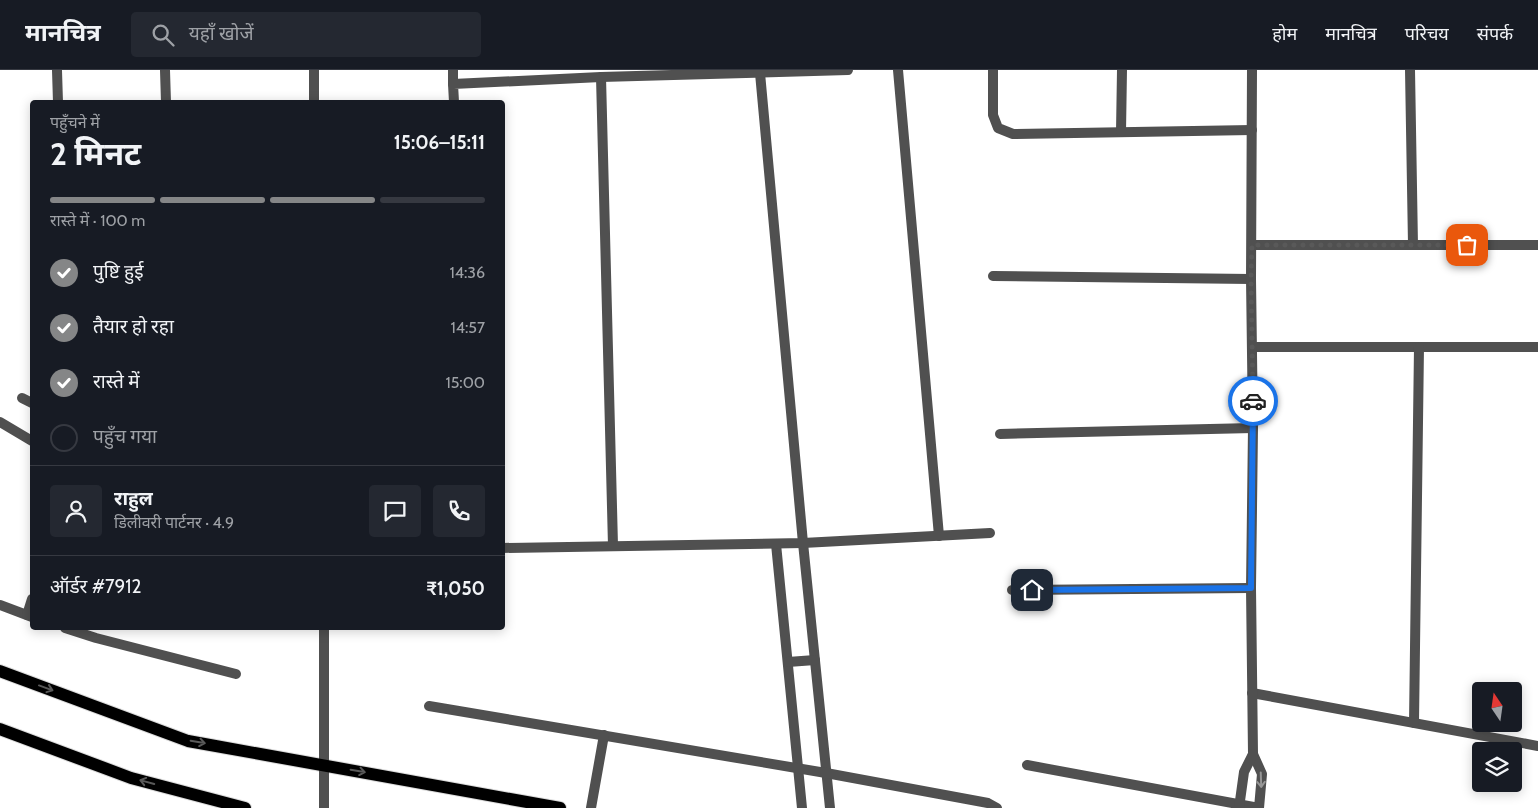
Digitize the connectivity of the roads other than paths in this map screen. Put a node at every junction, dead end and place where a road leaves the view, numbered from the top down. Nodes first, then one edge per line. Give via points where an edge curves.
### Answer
1 (57, 70) edge
2 (165, 70) edge
3 (314, 70) edge
4 (453, 70) edge
5 (848, 70) edge
6 (898, 70) edge
7 (993, 70) edge
8 (1122, 70) edge
9 (1252, 70) edge
10 (1410, 70) edge
11 (789, 71) edge
12 (678, 73) edge
13 (760, 73) junction
14 (561, 74) edge
15 (601, 77) junction
16 (453, 84) junction
17 (58, 100) edge
18 (166, 100) edge
19 (314, 100) edge
20 (454, 100) edge
21 (1252, 130) junction
22 (1121, 132) junction
23 (1252, 245) junction
24 (1413, 245) junction
25 (1538, 245) edge
26 (993, 276) dead end
27 (1251, 278) junction
28 (1253, 347) junction
29 (1419, 347) junction
30 (1538, 347) edge
31 (22, 398) dead end
32 (30, 402) edge
33 (0, 422) edge
34 (1253, 428) junction
35 (1000, 434) dead end
36 (30, 440) edge
37 (990, 533) dead end
38 (939, 536) junction
39 (803, 543) junction
40 (776, 544) junction
41 (613, 546) junction
42 (505, 548) edge
43 (1251, 588) junction
44 (1012, 590) dead end
45 (0, 605) edge
46 (30, 616) edge
47 (71, 630) edge
48 (324, 630) edge
49 (815, 660) junction
50 (788, 662) junction
51 (0, 670) edge
52 (236, 674) dead end
53 (1252, 693) junction
54 (430, 706) dead end
55 (1414, 723) junction
56 (0, 729) edge
57 (604, 735) junction
58 (1538, 746) edge
59 (1253, 754) junction
60 (325, 765) junction
61 (1027, 765) dead end
62 (798, 768) junction
63 (826, 773) junction
64 (1239, 806) edge
65 (245, 808) edge
66 (324, 808) edge
67 (560, 808) edge
68 (592, 808) edge
69 (802, 808) edge
70 (830, 808) edge
71 (997, 808) edge
72 (1260, 808) edge

1 - 17 street
2 - 18 street
3 - 19 street
4 - 16 street
5 - 11 street
6 - 38 street
7 - 22 street via 993,115 998,128 1013,134
8 - 22 street
9 - 21 street
10 - 24 street
11 - 13 street
12 - 13 street
12 - 15 street
13 - 39 street
14 - 15 street
14 - 16 street
15 - 41 street
16 - 20 street
21 - 22 street
21 - 23 street
23 - 24 street
23 - 27 street
24 - 25 street
26 - 27 street
27 - 28 street
28 - 29 street
28 - 34 street
29 - 30 street
29 - 55 street
31 - 32 street
33 - 36 street
34 - 35 street
34 - 43 street
37 - 38 street
38 - 39 street
39 - 40 street
39 - 49 street
40 - 41 street
40 - 50 street
41 - 42 street
43 - 44 street
43 - 53 street
45 - 46 street
47 - 52 street
48 - 60 street
49 - 50 street
49 - 63 street
50 - 62 street
51 -> 60 main road via 188,741
53 - 55 street
53 - 59 street
54 - 57 street
55 - 58 street
65 -> 56 main road via 131,778
57 - 62 street
57 - 68 street
59 - 64 street via 1244,772
59 -> 72 street via 1262,774
60 - 66 street
60 -> 67 main road
61 - 64 street
62 - 63 street
62 - 69 street
63 - 70 street
63 - 71 street via 988,803
64 - 72 street

